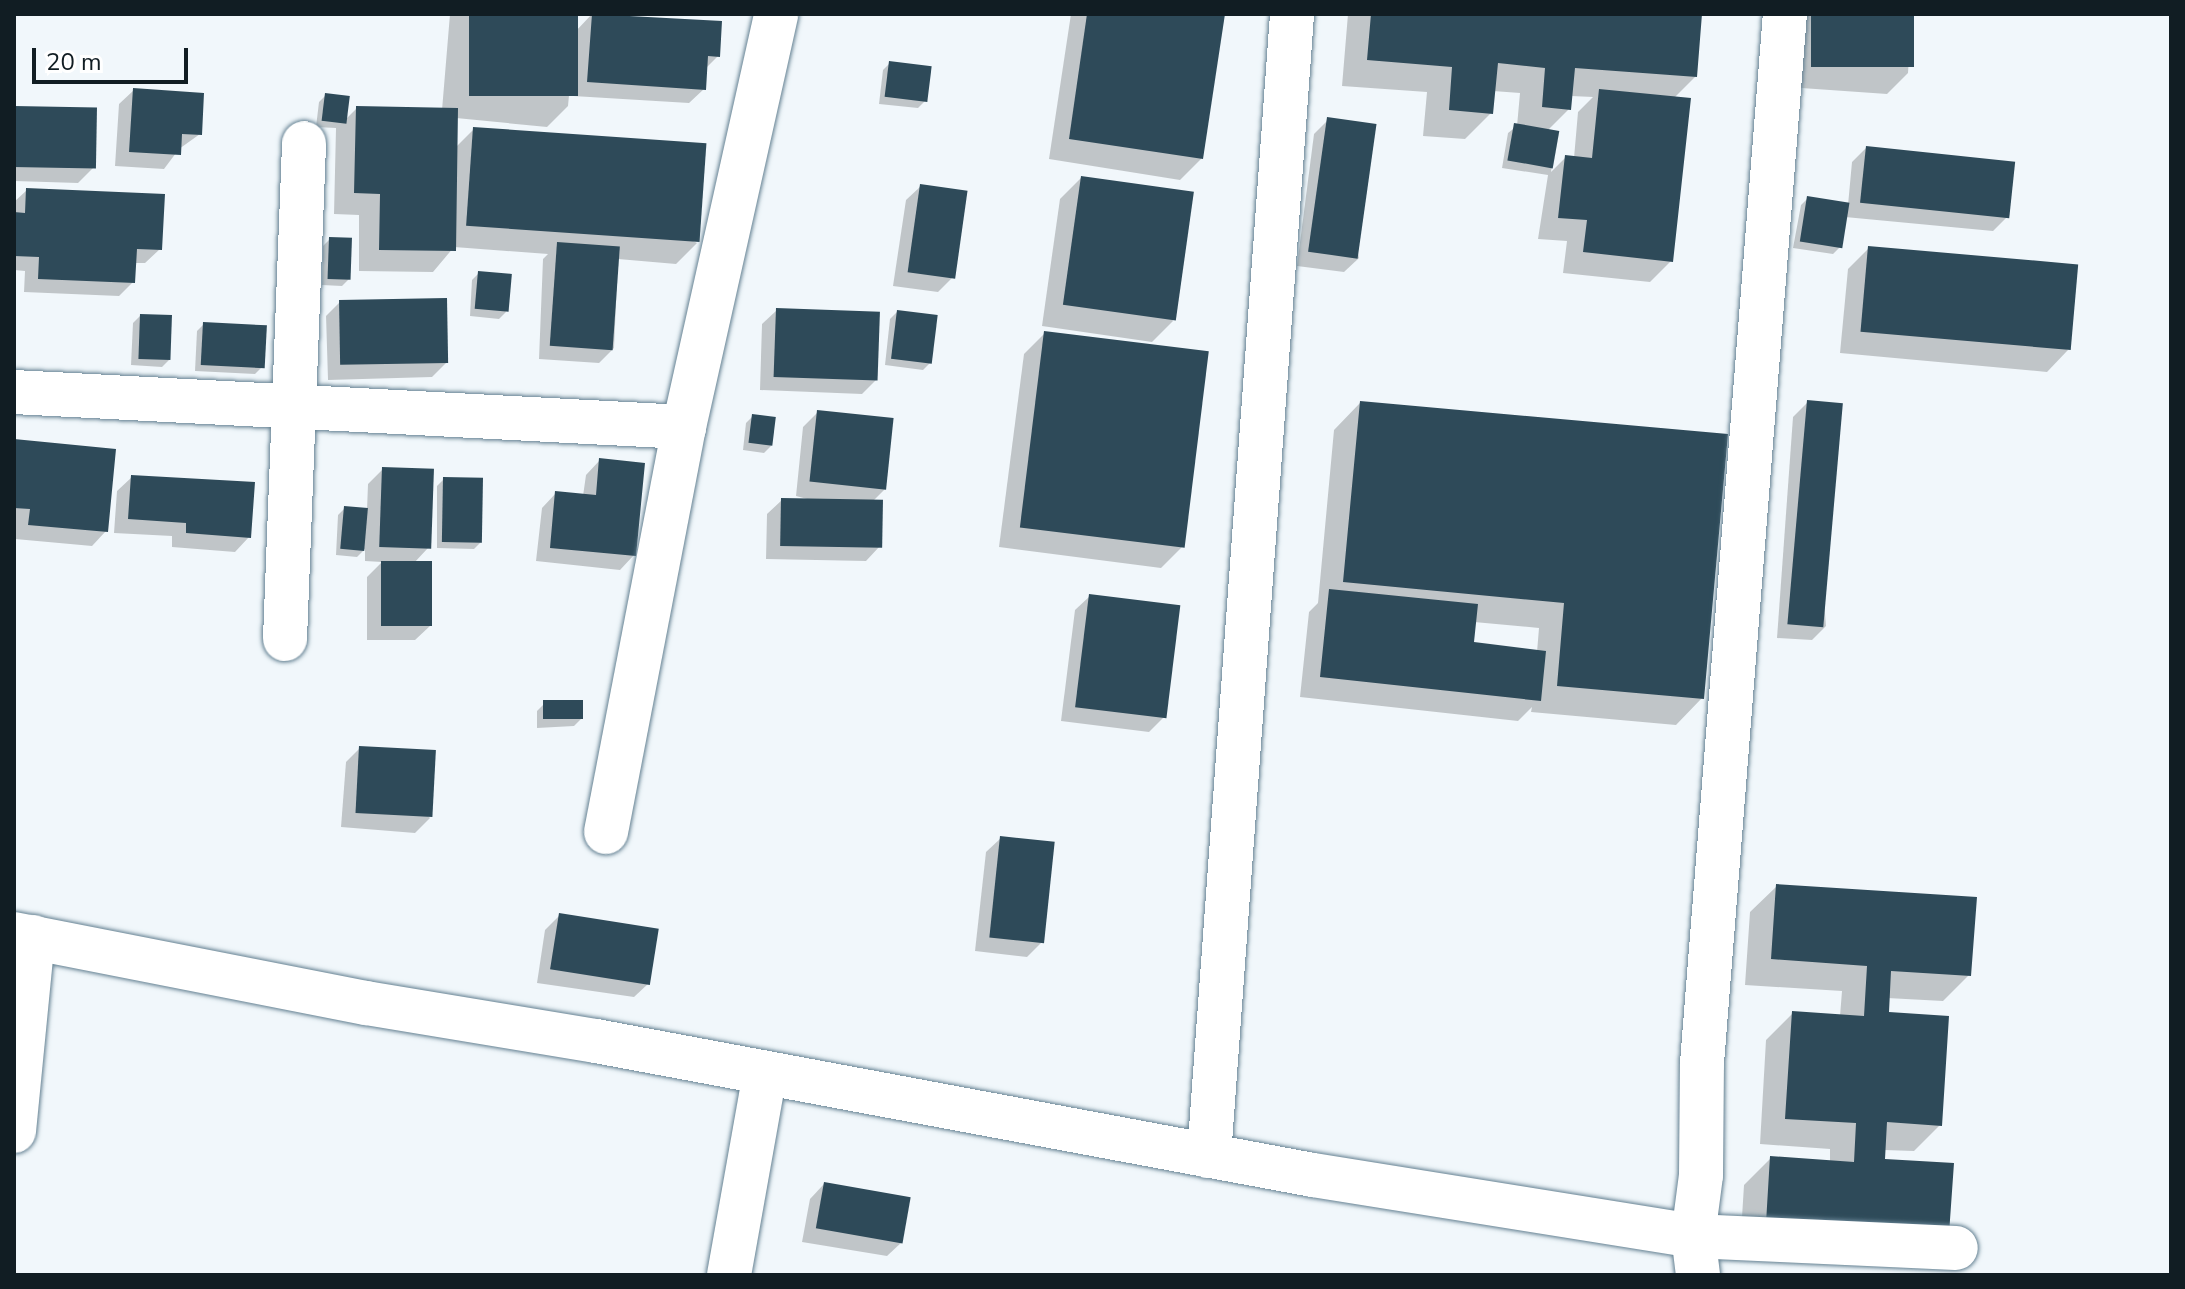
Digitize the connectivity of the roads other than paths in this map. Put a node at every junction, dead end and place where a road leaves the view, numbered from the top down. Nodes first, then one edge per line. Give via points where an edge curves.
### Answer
1 (776, 14) edge
2 (1292, 14) edge
3 (1785, 14) edge
4 (304, 143) dead end
5 (14, 392) edge
6 (290, 404) junction
7 (684, 427) junction
8 (285, 639) dead end
9 (606, 832) dead end
10 (24, 936) edge
11 (765, 1073) junction
12 (14, 1131) edge
13 (1209, 1156) junction
14 (1956, 1248) dead end
15 (1695, 1256) edge
16 (1899, 1261) edge
17 (729, 1275) edge

1 - 7 street
2 - 13 street
3 - 15 street
4 - 6 street
5 - 6 street
6 - 7 street
6 - 8 street
7 - 9 street
10 - 11 street
10 - 12 street
11 - 13 street
11 - 17 street
13 - 15 street
14 - 16 street
15 - 16 street

